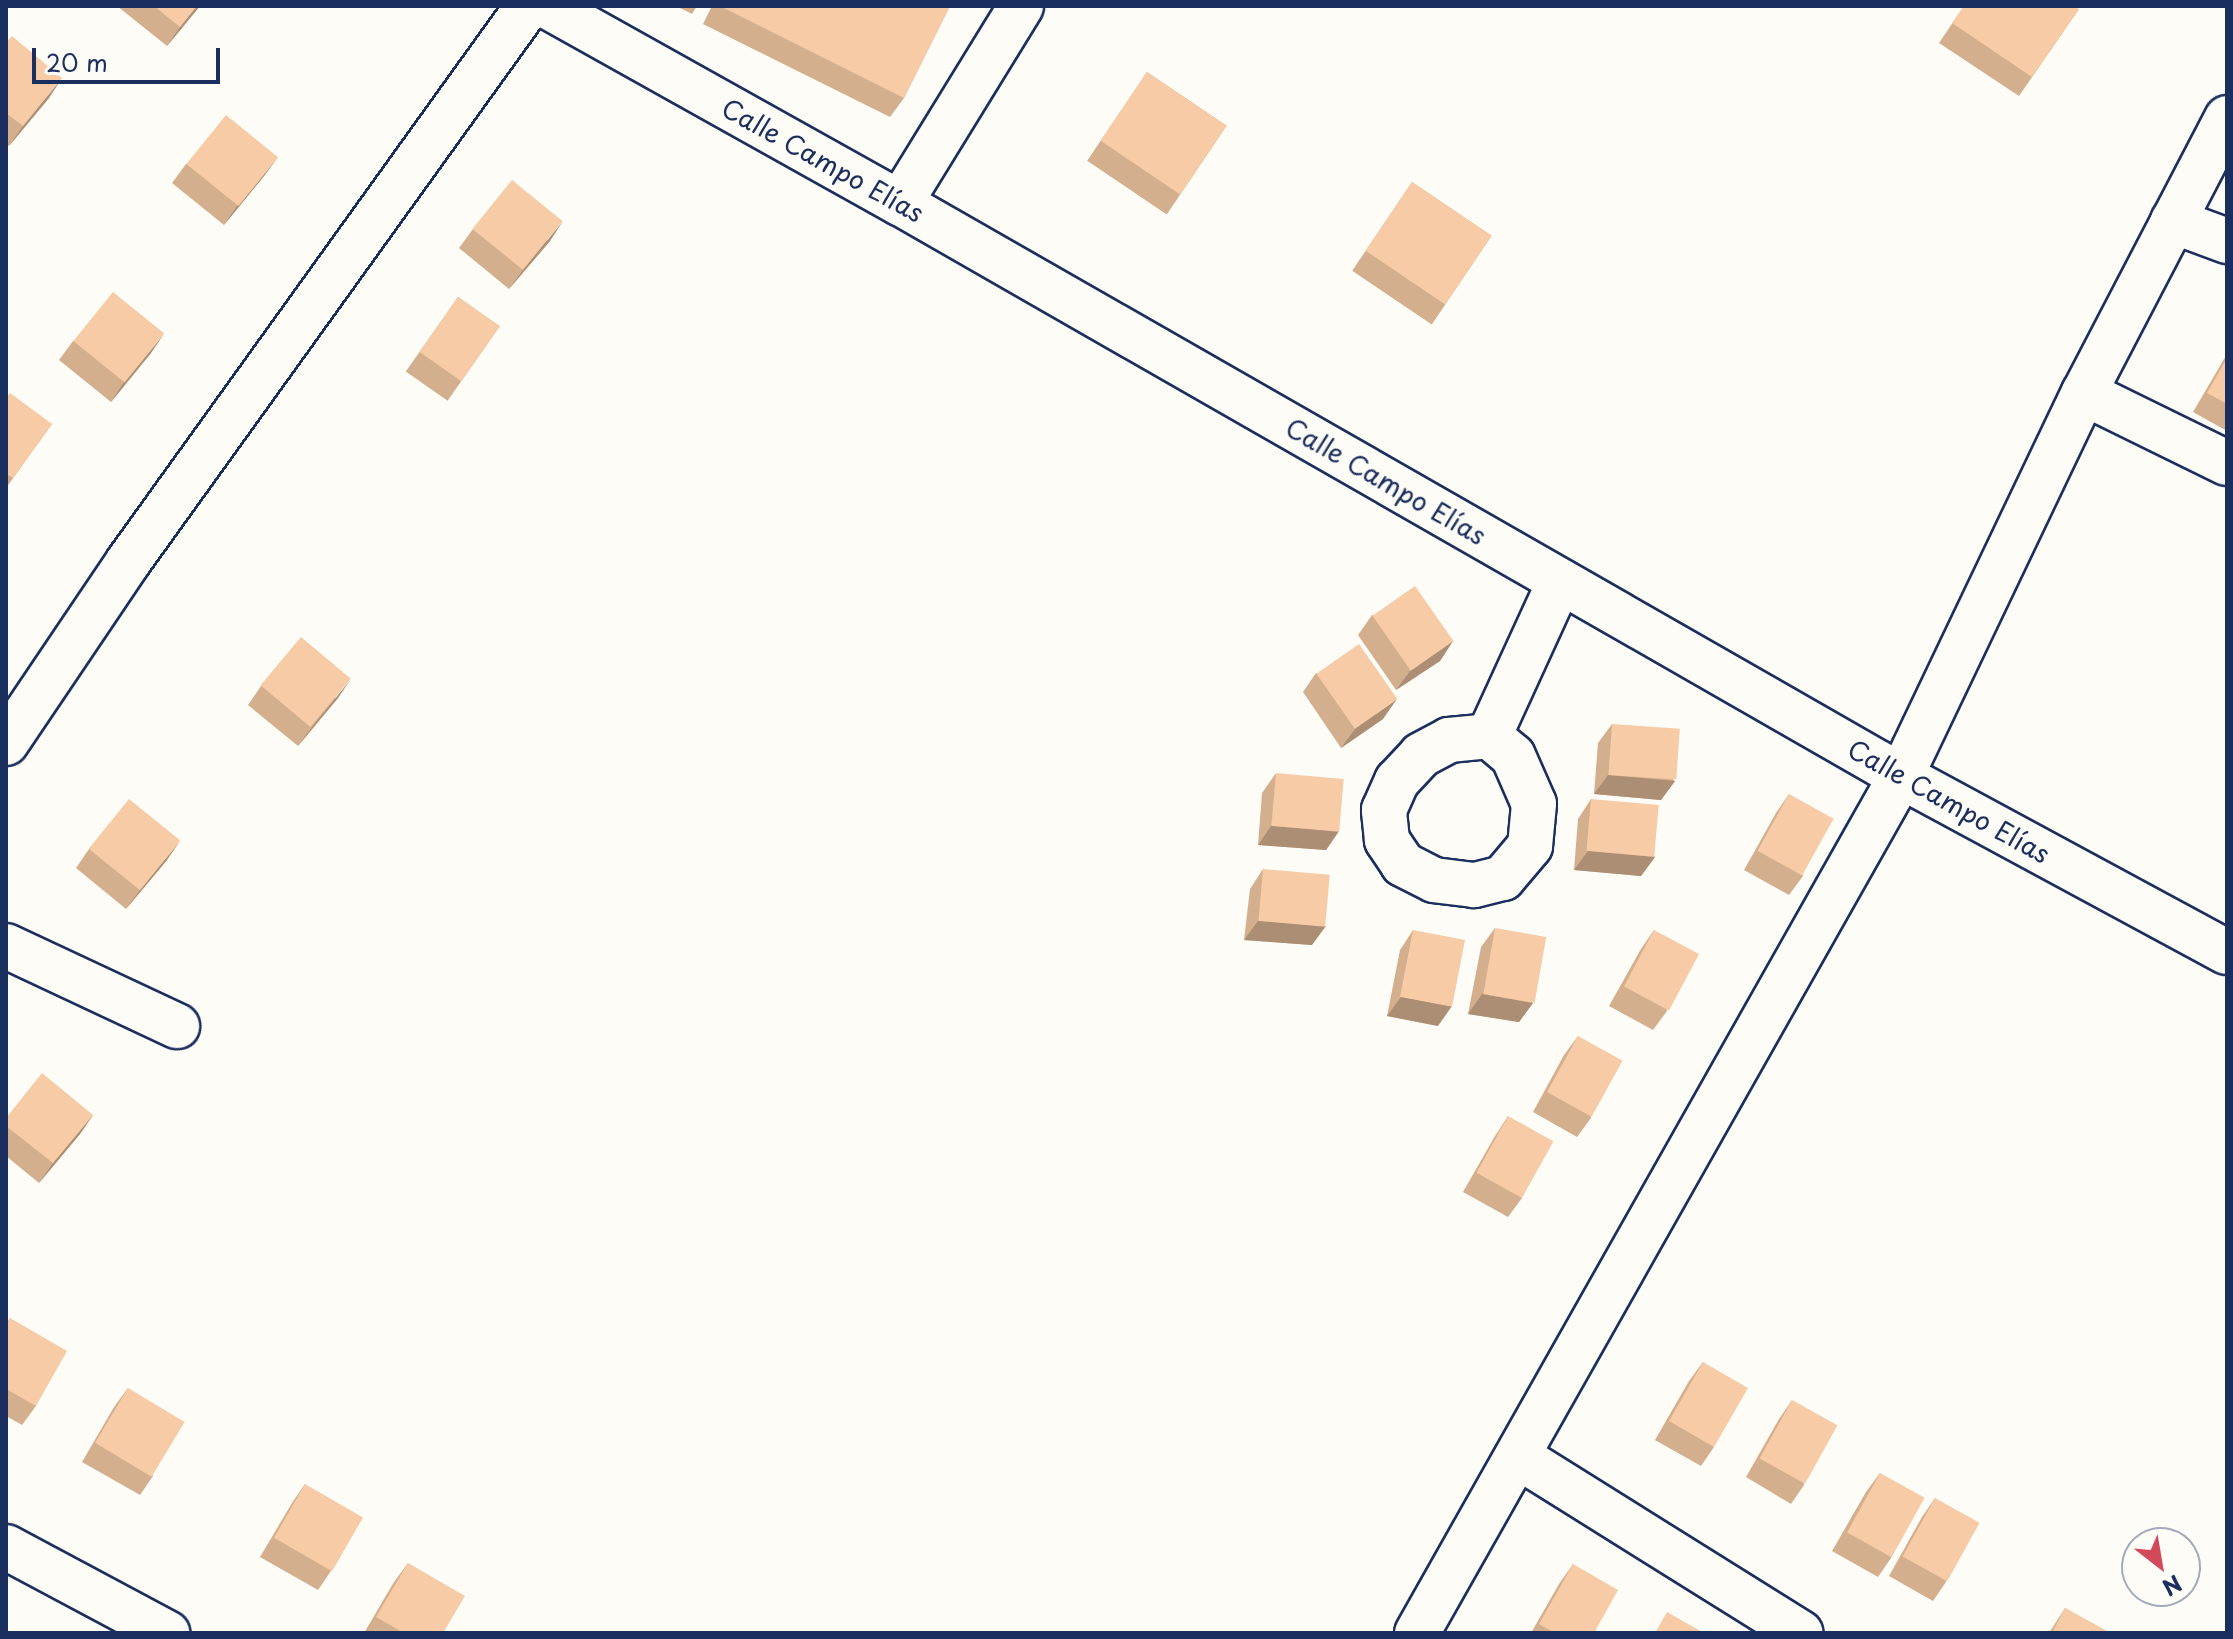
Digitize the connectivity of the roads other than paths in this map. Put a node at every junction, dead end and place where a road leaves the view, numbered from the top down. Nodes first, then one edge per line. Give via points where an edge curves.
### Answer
1 (528, 6) edge
2 (547, 6) edge
3 (1021, 6) edge
4 (2227, 119) edge
5 (900, 203) junction
6 (2173, 221) junction
7 (2227, 241) edge
8 (2084, 393) junction
9 (2227, 463) edge
10 (1560, 581) junction
11 (1489, 736) dead end
12 (6, 743) edge
13 (1901, 776) junction
14 (6, 946) edge
15 (2227, 952) edge
16 (177, 1026) dead end
17 (1519, 1457) junction
18 (6, 1547) edge
19 (167, 1633) edge
20 (1417, 1633) edge
21 (1801, 1633) edge

1 - 12 street via 128,562
2 - 5 street, Calle Campo Elías
3 - 5 street
4 - 6 street
5 - 10 street, Calle Campo Elías
6 - 7 street
6 - 8 street
8 - 9 street
8 - 13 street
10 - 11 street
10 - 13 street, Calle Campo Elías
13 - 15 street, Calle Campo Elías
13 - 17 street
14 - 16 street
17 - 20 street
17 - 21 street
18 - 19 street

